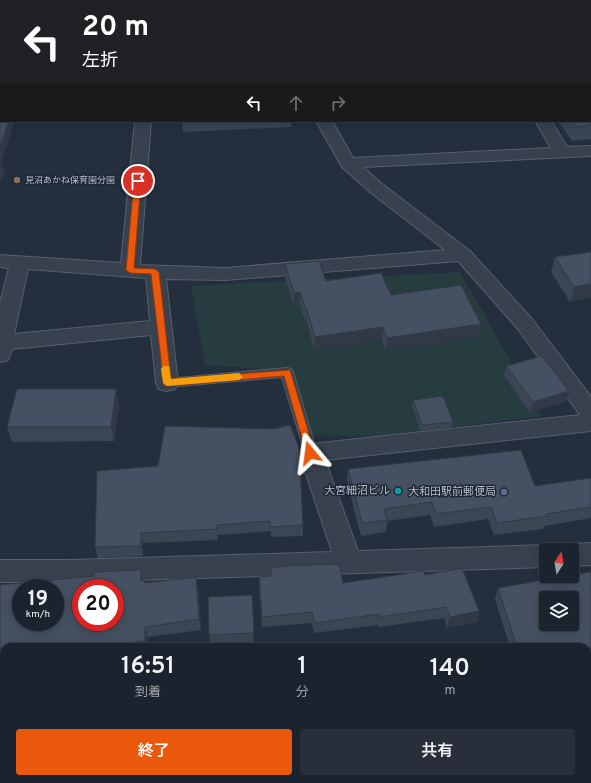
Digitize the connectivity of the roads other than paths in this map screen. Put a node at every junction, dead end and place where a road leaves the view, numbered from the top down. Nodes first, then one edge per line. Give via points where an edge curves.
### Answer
1 (143, 122) edge
2 (325, 122) edge
3 (544, 122) edge
4 (591, 151) edge
5 (562, 152) junction
6 (348, 163) junction
7 (463, 254) junction
8 (0, 261) edge
9 (20, 263) junction
10 (130, 270) junction
11 (155, 272) junction
12 (161, 327) junction
13 (1, 349) edge
14 (167, 383) joint
15 (591, 413) edge
16 (591, 422) edge
17 (310, 453) junction
18 (591, 554) edge
19 (579, 555) edge
20 (539, 556) edge
21 (349, 563) junction
22 (0, 571) edge

1 - 10 street
2 - 6 street
3 - 5 street
4 - 5 street
5 - 6 street
6 - 7 street via 376,188
7 - 11 street via 225,274
7 - 15 street via 525,324
8 - 9 street
9 - 10 street
9 - 13 street
10 - 11 street
11 - 12 street
12 - 13 street
12 - 14 street
14 - 17 lane via 287,372
16 - 17 street
17 - 21 street
18 - 19 street
20 - 21 street
21 - 22 street

